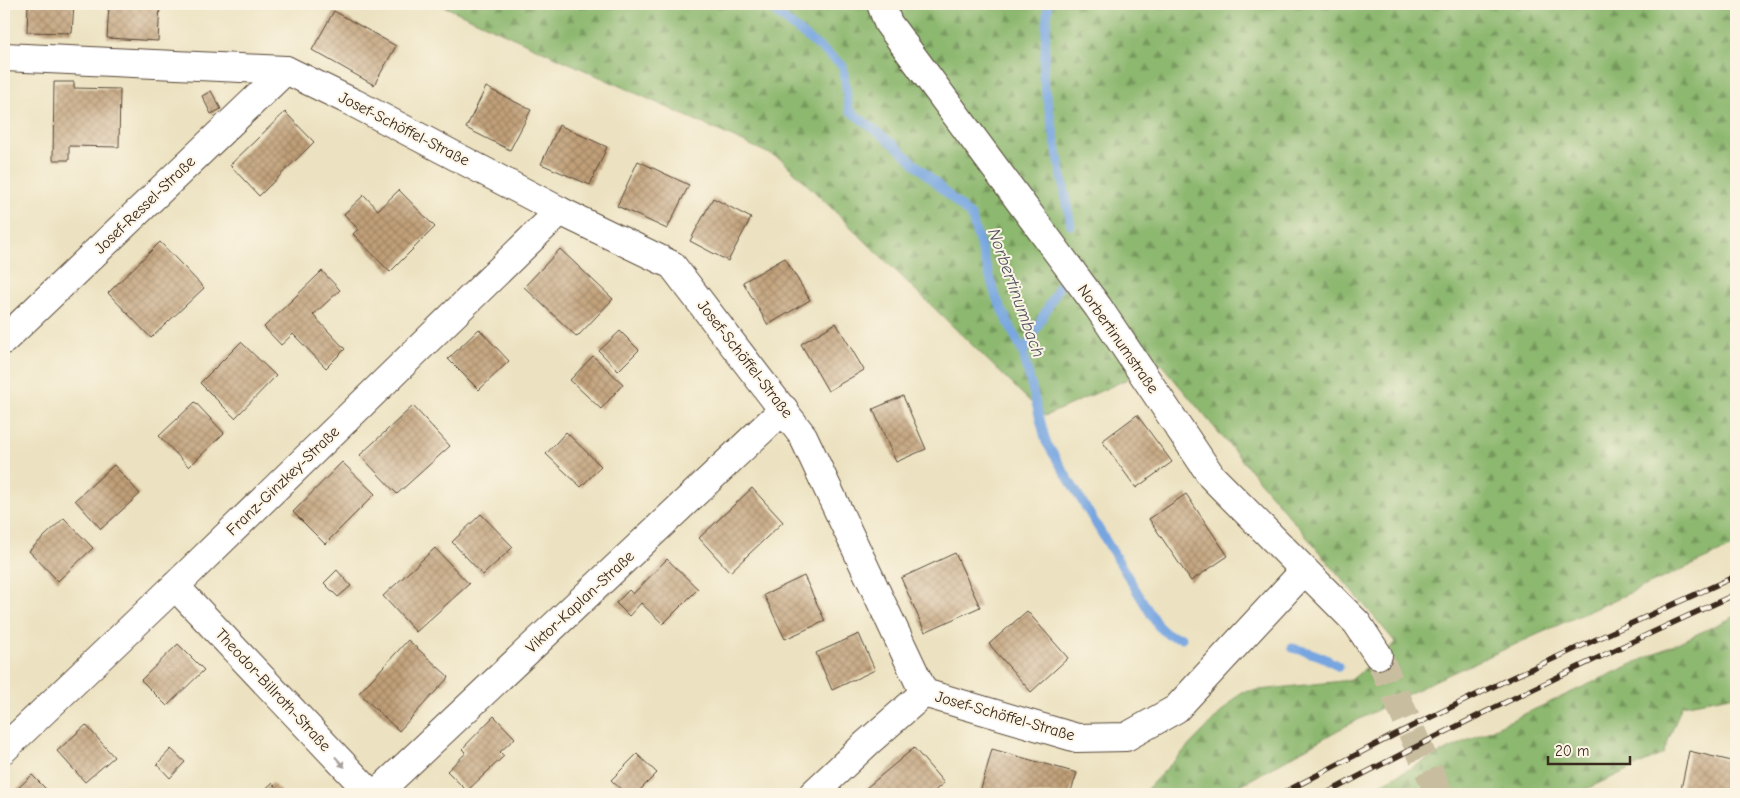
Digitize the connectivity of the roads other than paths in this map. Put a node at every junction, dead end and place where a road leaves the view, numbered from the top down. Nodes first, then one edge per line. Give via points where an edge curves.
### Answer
1 (881, 4) edge
2 (4, 57) edge
3 (286, 70) junction
4 (560, 212) junction
5 (4, 340) edge
6 (784, 409) junction
7 (1304, 571) junction
8 (175, 586) junction
9 (1378, 655) tunnel mouth
10 (924, 693) junction
11 (4, 749) edge
12 (371, 794) edge
13 (376, 794) edge
14 (813, 794) edge

1 - 7 street, Norbertinumstraße via 888,23 1098,307 1212,477
2 - 3 street, Josef-Schöffel-Straße
3 - 4 street, Josef-Schöffel-Straße
3 - 5 street, Josef-Ressel-Straße
4 - 6 street, Josef-Schöffel-Straße via 672,265
4 - 8 street, Franz-Ginzkey-Straße
6 - 10 street, Josef-Schöffel-Straße via 803,436
6 - 13 street, Viktor-Kaplan-Straße
7 - 9 street, Norbertinumstraße via 1357,623
7 - 10 street, Josef-Schöffel-Straße via 1176,709 1126,737 1077,738
8 - 11 street, Franz-Ginzkey-Straße
8 -> 12 street, Theodor-Billroth-Straße
10 - 14 street

